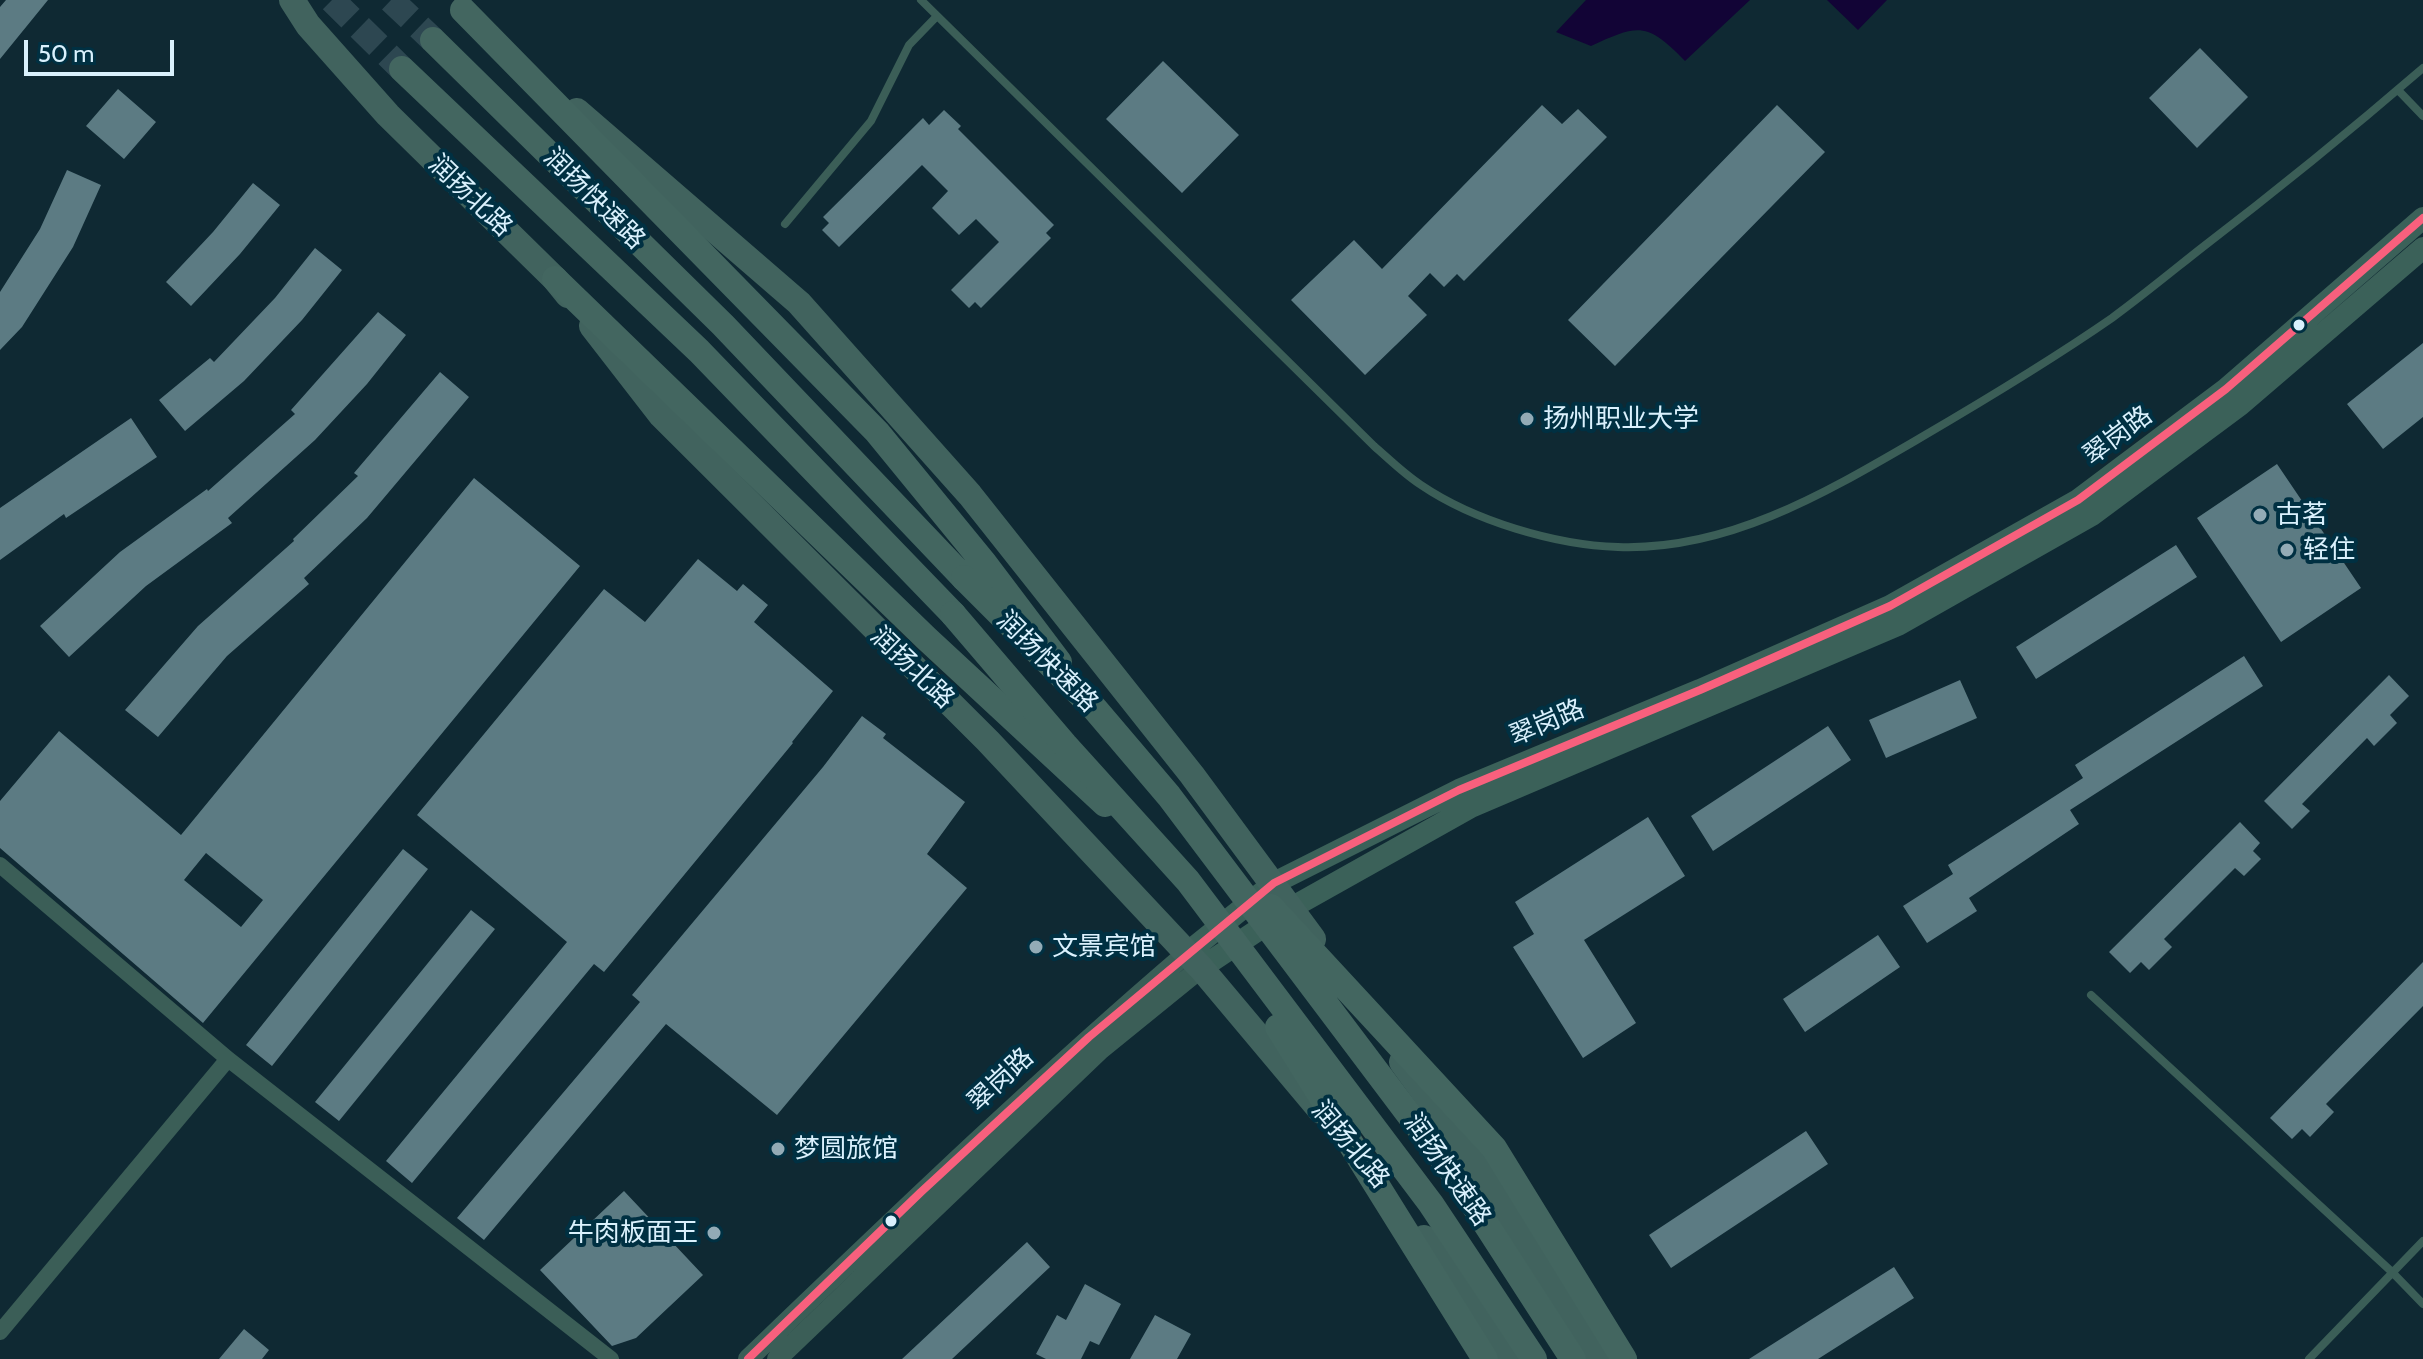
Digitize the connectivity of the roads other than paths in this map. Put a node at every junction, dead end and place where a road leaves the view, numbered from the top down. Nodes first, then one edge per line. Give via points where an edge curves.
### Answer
1 (292, 0) edge
2 (921, 0) edge
3 (456, 5) edge
4 (937, 16) junction
5 (433, 40) tunnel mouth
6 (2423, 68) edge
7 (402, 69) tunnel mouth
8 (2398, 90) junction
9 (2423, 116) edge
10 (2423, 218) edge
11 (785, 224) dead end
12 (2423, 248) edge
13 (555, 279) junction
14 (975, 571) junction
15 (1169, 796) junction
16 (0, 865) edge
17 (1188, 881) junction
18 (1274, 883) junction
19 (1291, 908) junction
20 (1194, 961) junction
21 (2091, 995) dead end
22 (228, 1059) junction
23 (2423, 1241) edge
24 (2392, 1272) junction
25 (2423, 1304) edge
26 (0, 1332) edge
27 (611, 1359) edge
28 (748, 1359) edge
29 (777, 1359) edge
30 (1485, 1359) edge
31 (1506, 1359) edge
32 (1534, 1359) edge
33 (1573, 1359) edge
34 (1598, 1359) edge
35 (1624, 1359) edge
36 (2309, 1359) edge

1 - 13 main road, 润扬北路 via 388,115
2 - 4 lane
3 - 14 highway via 877,432
3 - 18 main road via 799,303 970,495
4 - 8 lane via 1374,446 1421,486 1517,530 1565,542 1620,547 1683,542 1752,526 1849,479 1986,399 2112,318
4 - 11 lane via 909,45 871,121
5 - 14 highway, 润扬快速路
6 - 8 lane
7 - 17 highway, 润扬快速路, bridge via 699,351 953,614
8 - 9 lane
10 - 18 main road, 翠岗路 via 2226,389 2078,500 1890,606 1459,790
12 - 19 main road, 翠岗路 via 2240,405 2092,515 1898,625 1471,807
13 - 17 highway, bridge via 926,638
13 - 20 main road, 润扬北路 via 661,415 988,741
14 - 15 highway, 润扬快速路, bridge
15 - 33 highway, 润扬快速路, bridge via 1453,1173
15 - 35 highway, bridge via 1494,1148
16 - 22 street
17 - 30 highway, bridge
17 - 32 highway, 润扬快速路, bridge via 1431,1204
18 - 19 main road
18 - 20 main road, 翠岗路
19 - 20 main road, 翠岗路
19 - 34 main road via 1477,1165
20 - 28 street, 翠岗路 via 1089,1037
20 - 29 street, 翠岗路
20 - 31 main road, 润扬北路 via 1407,1214
21 - 24 lane
22 - 26 street
22 - 27 street
23 - 24 lane
24 - 25 lane
24 - 36 lane

